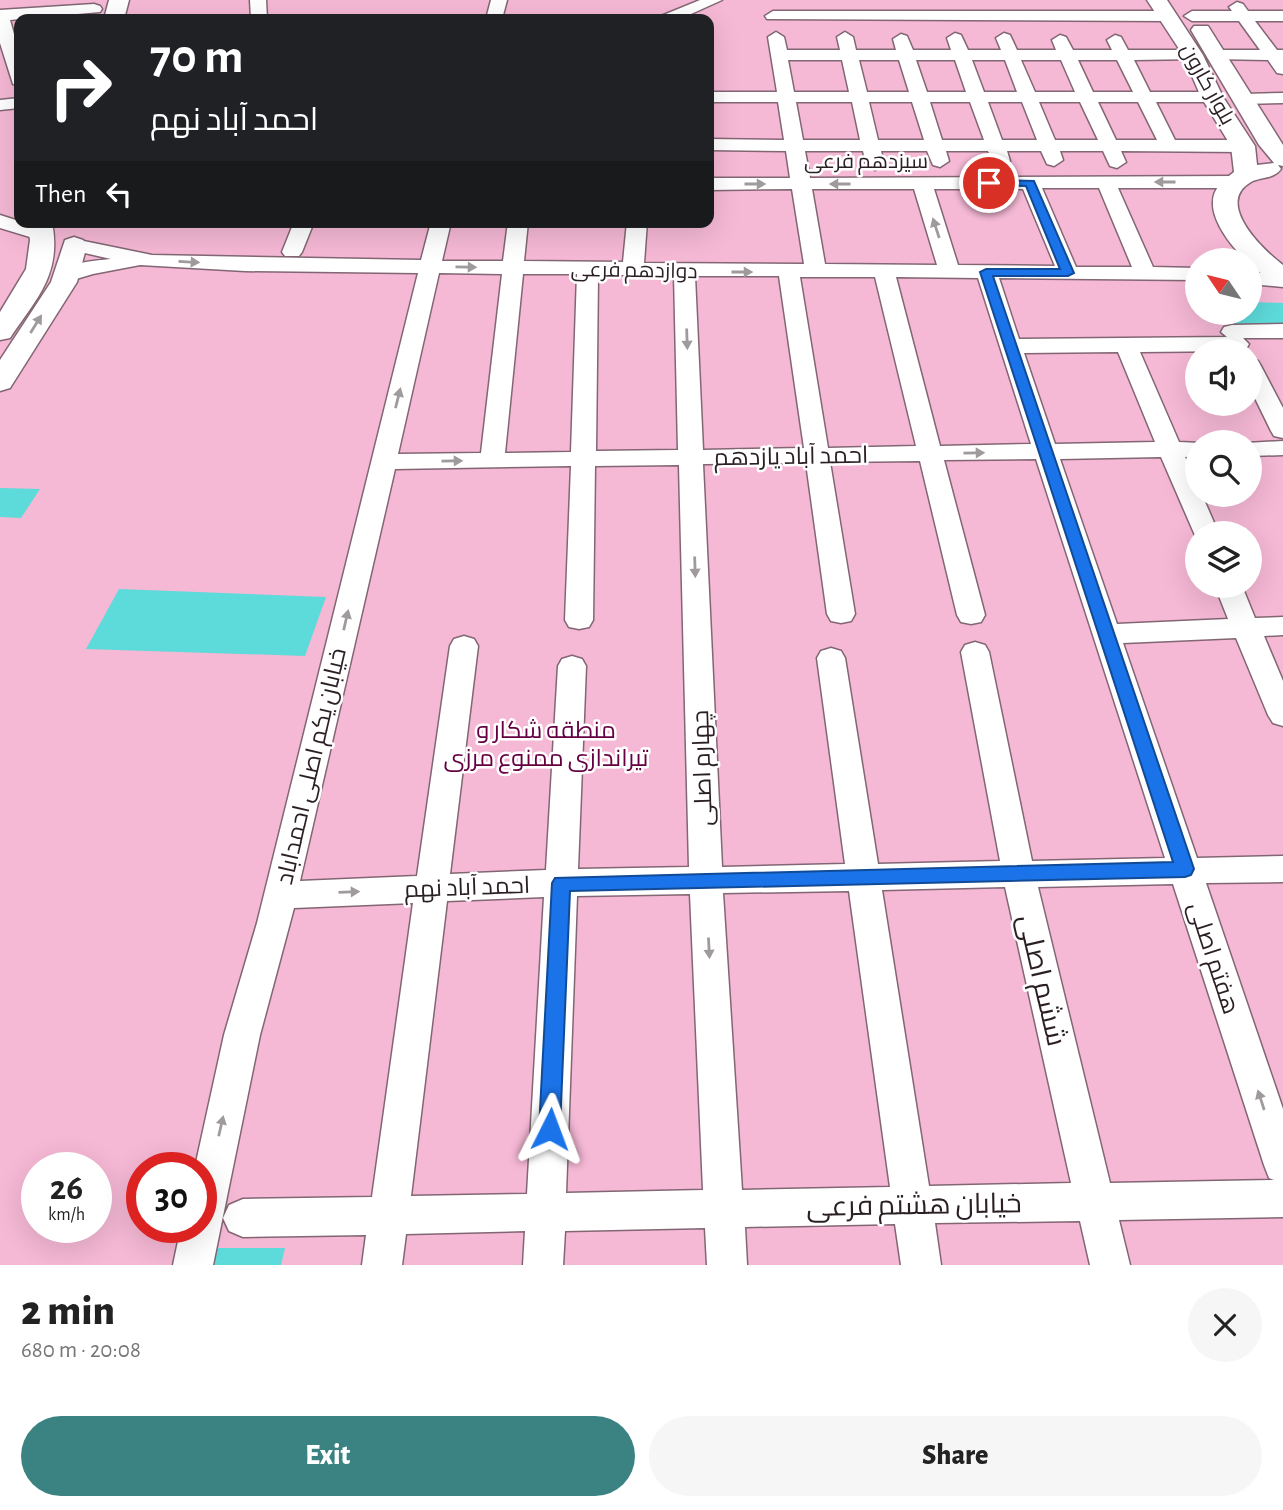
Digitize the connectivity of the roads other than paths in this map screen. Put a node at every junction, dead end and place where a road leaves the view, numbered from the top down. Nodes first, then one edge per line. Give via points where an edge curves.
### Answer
1 (714, 0) edge
2 (1094, 0) edge
3 (1231, 0) edge
4 (769, 5) edge
5 (838, 8) edge
6 (891, 8) edge
7 (944, 8) edge
8 (992, 8) edge
9 (1045, 8) edge
10 (1174, 8) edge
11 (94, 10) edge
12 (31, 14) edge
13 (679, 14) edge
14 (0, 16) edge
15 (1102, 16) junction
16 (1244, 16) junction
17 (1283, 16) edge
18 (10, 42) edge
19 (779, 55) junction
20 (849, 55) junction
21 (906, 55) junction
22 (962, 55) junction
23 (1011, 55) junction
24 (1067, 55) junction
25 (1122, 55) junction
26 (1193, 55) junction
27 (1218, 55) junction
28 (1279, 60) edge
29 (714, 97) edge
30 (786, 97) junction
31 (859, 97) junction
32 (920, 97) junction
33 (977, 97) junction
34 (1028, 97) junction
35 (1086, 97) junction
36 (1144, 97) junction
37 (1212, 97) junction
38 (1243, 99) junction
39 (1283, 99) edge
40 (714, 145) edge
41 (794, 146) junction
42 (871, 146) junction
43 (936, 146) junction
44 (995, 146) junction
45 (1048, 146) junction
46 (1110, 146) junction
47 (1169, 146) junction
48 (1243, 146) junction
49 (1279, 150) edge
50 (1283, 168) edge
51 (1113, 177) junction
52 (1240, 177) junction
53 (922, 183) junction
54 (947, 183) junction
55 (1019, 183) junction
56 (1063, 183) junction
57 (714, 184) edge
58 (801, 184) junction
59 (880, 184) junction
60 (302, 228) edge
61 (440, 228) edge
62 (516, 228) edge
63 (636, 228) edge
64 (41, 229) edge
65 (71, 233) edge
66 (292, 252) dead end
67 (152, 261) junction
68 (430, 266) junction
69 (512, 268) junction
70 (588, 269) junction
71 (633, 270) junction
72 (684, 271) junction
73 (789, 272) junction
74 (816, 272) junction
75 (884, 272) junction
76 (950, 272) junction
77 (986, 272) junction
78 (1068, 273) junction
79 (1145, 274) junction
80 (1185, 275) edge
81 (66, 276) junction
82 (1262, 278) edge
83 (1283, 279) edge
84 (0, 289) edge
85 (3, 328) edge
86 (1283, 331) edge
87 (1234, 335) edge
88 (1126, 345) junction
89 (1011, 346) junction
90 (0, 382) edge
91 (1262, 389) edge
92 (1283, 430) edge
93 (1283, 448) edge
94 (1185, 449) edge
95 (1262, 449) edge
96 (1170, 450) junction
97 (1046, 452) junction
98 (930, 454) junction
99 (817, 456) junction
100 (691, 457) junction
101 (584, 459) junction
102 (492, 461) junction
103 (384, 462) junction
104 (1200, 521) edge
105 (1233, 598) edge
106 (841, 614) dead end
107 (971, 615) dead end
108 (579, 620) dead end
109 (1283, 626) edge
110 (1246, 628) junction
111 (1107, 634) junction
112 (464, 646) dead end
113 (975, 652) dead end
114 (831, 658) dead end
115 (572, 666) dead end
116 (1283, 715) edge
117 (1185, 869) junction
118 (1283, 869) edge
119 (1018, 873) junction
120 (864, 877) junction
121 (706, 880) junction
122 (561, 883) junction
123 (432, 888) junction
124 (281, 895) junction
125 (1283, 1165) edge
126 (1283, 1198) edge
127 (1095, 1201) junction
128 (911, 1205) junction
129 (722, 1208) junction
130 (546, 1211) junction
131 (388, 1215) junction
132 (243, 1218) dead end
133 (192, 1265) edge
134 (382, 1265) edge
135 (543, 1265) edge
136 (727, 1265) edge
137 (921, 1265) edge
138 (1110, 1265) edge

1 - 13 street
2 - 15 street
3 - 16 street
4 - 5 street
4 - 19 street
5 - 6 street
5 - 20 street
6 - 7 street
6 - 21 street
7 - 8 street
7 - 22 street
8 - 9 street
8 - 23 street
9 - 15 street
9 - 24 street
10 - 15 street
10 - 16 street
10 - 26 main road, بلوار کارون
10 - 27 main road, بلوار کارون
11 - 12 street
14 - 18 street
15 - 25 street
16 - 17 street
16 - 28 street
19 - 20 street
19 - 30 street
20 - 21 street
20 - 31 street
21 - 22 street
21 - 32 street
22 - 23 street
22 - 33 street
23 - 24 street
23 - 34 street
24 - 25 street
24 - 35 street
25 - 26 street
25 - 36 street
26 - 37 main road, بلوار کارون
27 - 28 street
27 - 38 main road, بلوار کارون
29 - 30 street
30 - 31 street
30 - 41 street
31 - 32 street
31 - 42 street
32 - 33 street
32 - 43 street
33 - 34 street
33 - 44 street
34 - 35 street
34 - 45 street
35 - 36 street
35 - 46 street
36 - 37 street
36 - 47 street
37 - 48 main road, بلوار کارون
38 - 39 street
38 - 49 main road, بلوار کارون
40 - 41 street
41 - 42 street
41 - 58 street
42 - 43 street
42 - 59 street
43 - 44 street
43 - 54 street
44 - 45 street
44 - 55 street
45 - 46 street
45 - 56 street
46 - 47 street
46 - 51 street
47 - 48 street
48 - 52 main road, بلوار کارون
50 - 52 main road
52 -> 51 street, سیزدهم فرعی
51 - 56 street, سیزدهم فرعی
51 - 79 street
52 - 83 main road, بلوار کارون via 1227,195 1228,218 1240,241
53 - 54 street, سیزدهم فرعی
53 - 59 street, سیزدهم فرعی
76 -> 53 street
54 - 55 street, سیزدهم فرعی
55 - 56 street, سیزدهم فرعی
55 - 78 street
57 -> 58 street, سیزدهم فرعی
59 -> 58 street, سیزدهم فرعی
58 - 74 street
60 - 66 street
61 - 68 street, خیابان یکم اصلی احمداباد
62 - 69 street
63 - 71 street
64 - 65 main road
64 - 85 main road via 42,265 37,281
65 - 67 street, دوازدهم فرعی
65 - 81 main road
67 -> 68 street, دوازدهم فرعی
67 - 81 street via 89,268
68 -> 69 street, دوازدهم فرعی
103 -> 68 street, خیابان یکم اصلی احمداباد
69 - 70 street, دوازدهم فرعی
69 - 102 street
70 - 71 street, دوازدهم فرعی
70 - 101 street
71 - 72 street, دوازدهم فرعی
72 -> 73 street, دوازدهم فرعی
72 -> 100 street, چهارم اصلی
73 - 74 street, دوازدهم فرعی
73 - 99 street
74 - 75 street, دوازدهم فرعی
75 - 76 street, دوازدهم فرعی
75 - 98 street
76 - 77 street, دوازدهم فرعی
77 - 78 street, دوازدهم فرعی
77 - 89 street, هفتم اصلی
78 - 79 street, دوازدهم فرعی
79 - 80 street, دوازدهم فرعی
90 -> 81 main road
82 - 83 street
84 - 85 main road
86 - 87 street
87 - 88 street
88 - 89 street
88 - 96 street
89 - 97 street, هفتم اصلی
91 - 92 street
93 - 95 street
94 - 96 street, احمد آباد یازدهم
96 - 97 street, احمد آباد یازدهم
96 - 104 street
98 -> 97 street, احمد آباد یازدهم
97 - 111 street, هفتم اصلی
98 - 99 street, احمد آباد یازدهم
98 - 107 street
99 - 100 street, احمد آباد یازدهم
99 - 106 street
100 - 101 street, احمد آباد یازدهم
100 -> 121 street, چهارم اصلی
101 - 102 street, احمد آباد یازدهم
101 - 108 street
103 -> 102 street, احمد آباد یازدهم
124 -> 103 street, خیابان یکم اصلی احمداباد
105 - 110 street
109 - 110 street
110 - 111 street
110 - 116 street
111 - 117 street, هفتم اصلی
112 - 123 street
113 - 119 street, ششم اصلی
114 - 120 street
115 - 122 street
117 - 118 street, احمد آباد نهم
117 - 119 street, احمد آباد نهم
125 -> 117 street, هفتم اصلی
119 - 120 street, احمد آباد نهم
119 - 127 street, ششم اصلی
120 - 121 street, احمد آباد نهم
120 - 128 street
121 - 122 street, احمد آباد نهم
121 -> 129 street, چهارم اصلی
122 - 123 street, احمد آباد نهم
122 - 130 street
124 -> 123 street, احمد آباد نهم
123 - 131 street
133 -> 124 street, خیابان یکم اصلی احمداباد via 242,1035
126 - 127 street, خیابان هشتم فرعی
127 - 128 street, خیابان هشتم فرعی
127 - 138 street, ششم اصلی
128 - 129 street, خیابان هشتم فرعی
128 - 137 street
129 - 130 street, خیابان هشتم فرعی
129 - 136 street, چهارم اصلی
130 - 131 street, خیابان هشتم فرعی
130 - 135 street
131 - 132 street, خیابان هشتم فرعی
131 - 134 street

